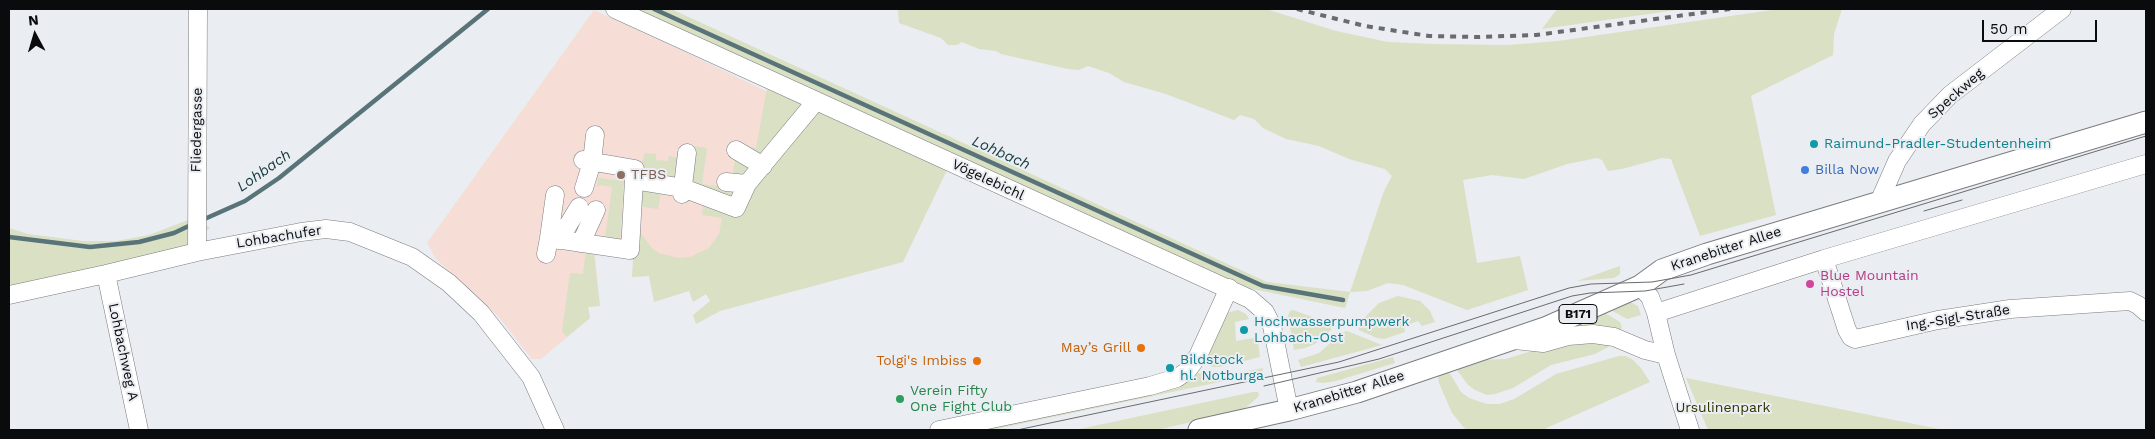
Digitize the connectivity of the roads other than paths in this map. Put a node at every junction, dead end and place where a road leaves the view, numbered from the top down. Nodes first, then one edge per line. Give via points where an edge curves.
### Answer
1 (198, 9) edge
2 (615, 9) edge
3 (2062, 9) edge
4 (816, 101) junction
5 (2146, 122) edge
6 (595, 135) dead end
7 (736, 150) dead end
8 (687, 153) dead end
9 (587, 161) junction
10 (2146, 164) edge
11 (763, 166) junction
12 (634, 180) junction
13 (726, 182) dead end
14 (747, 184) junction
15 (680, 186) junction
16 (584, 188) dead end
17 (555, 195) dead end
18 (1879, 202) junction
19 (581, 243) junction
20 (197, 244) junction
21 (551, 244) junction
22 (1824, 259) junction
23 (106, 274) junction
24 (1640, 286) junction
25 (1229, 288) junction
26 (9, 295) edge
27 (2146, 312) edge
28 (1656, 313) junction
29 (1515, 340) junction
30 (1666, 355) junction
31 (1289, 410) junction
32 (139, 430) edge
33 (555, 430) edge
34 (939, 430) edge
35 (1199, 430) edge
36 (1690, 430) edge

1 - 20 street, Fliedergasse
2 - 4 street, Vögelebichl
3 - 18 street, Speckweg via 1950,95 1922,124 1896,161
4 - 11 street
4 - 25 street, Vögelebichl
5 - 18 main road, Kranebitter Allee / B171
6 - 9 street
7 - 11 street
8 - 15 street
9 - 12 street via 635,169
9 - 16 street
10 - 22 street
11 - 14 street
12 - 15 street
12 - 19 street via 630,250
13 - 14 street
14 - 15 street via 736,208
17 - 21 street
18 - 24 main road, Kranebitter Allee / B171 via 1707,254 1662,270
19 - 21 street
19 - 21 street via 588,209
20 - 23 street, Lohbachufer
20 - 33 street, Lohbachufer via 326,229 350,232 412,257 449,283 481,313 531,378
22 - 27 street, Ing.-Sigl-Straße via 1847,330 1855,339 1938,320 2010,309 2130,301
22 - 28 street
23 - 26 street, Lohbachufer
23 - 32 street, Lohbachweg A
24 - 28 street via 1650,297
24 - 29 main road, Kranebitter Allee / B171
25 - 31 street, Vögelebichl via 1255,302 1269,318
25 - 34 street via 1198,356 1177,378
28 - 30 street
29 - 30 street via 1543,343 1593,334 1614,337
29 - 31 main road, Kranebitter Allee / B171 via 1357,392
30 - 36 street
31 - 35 main road, Kranebitter Allee / B171

